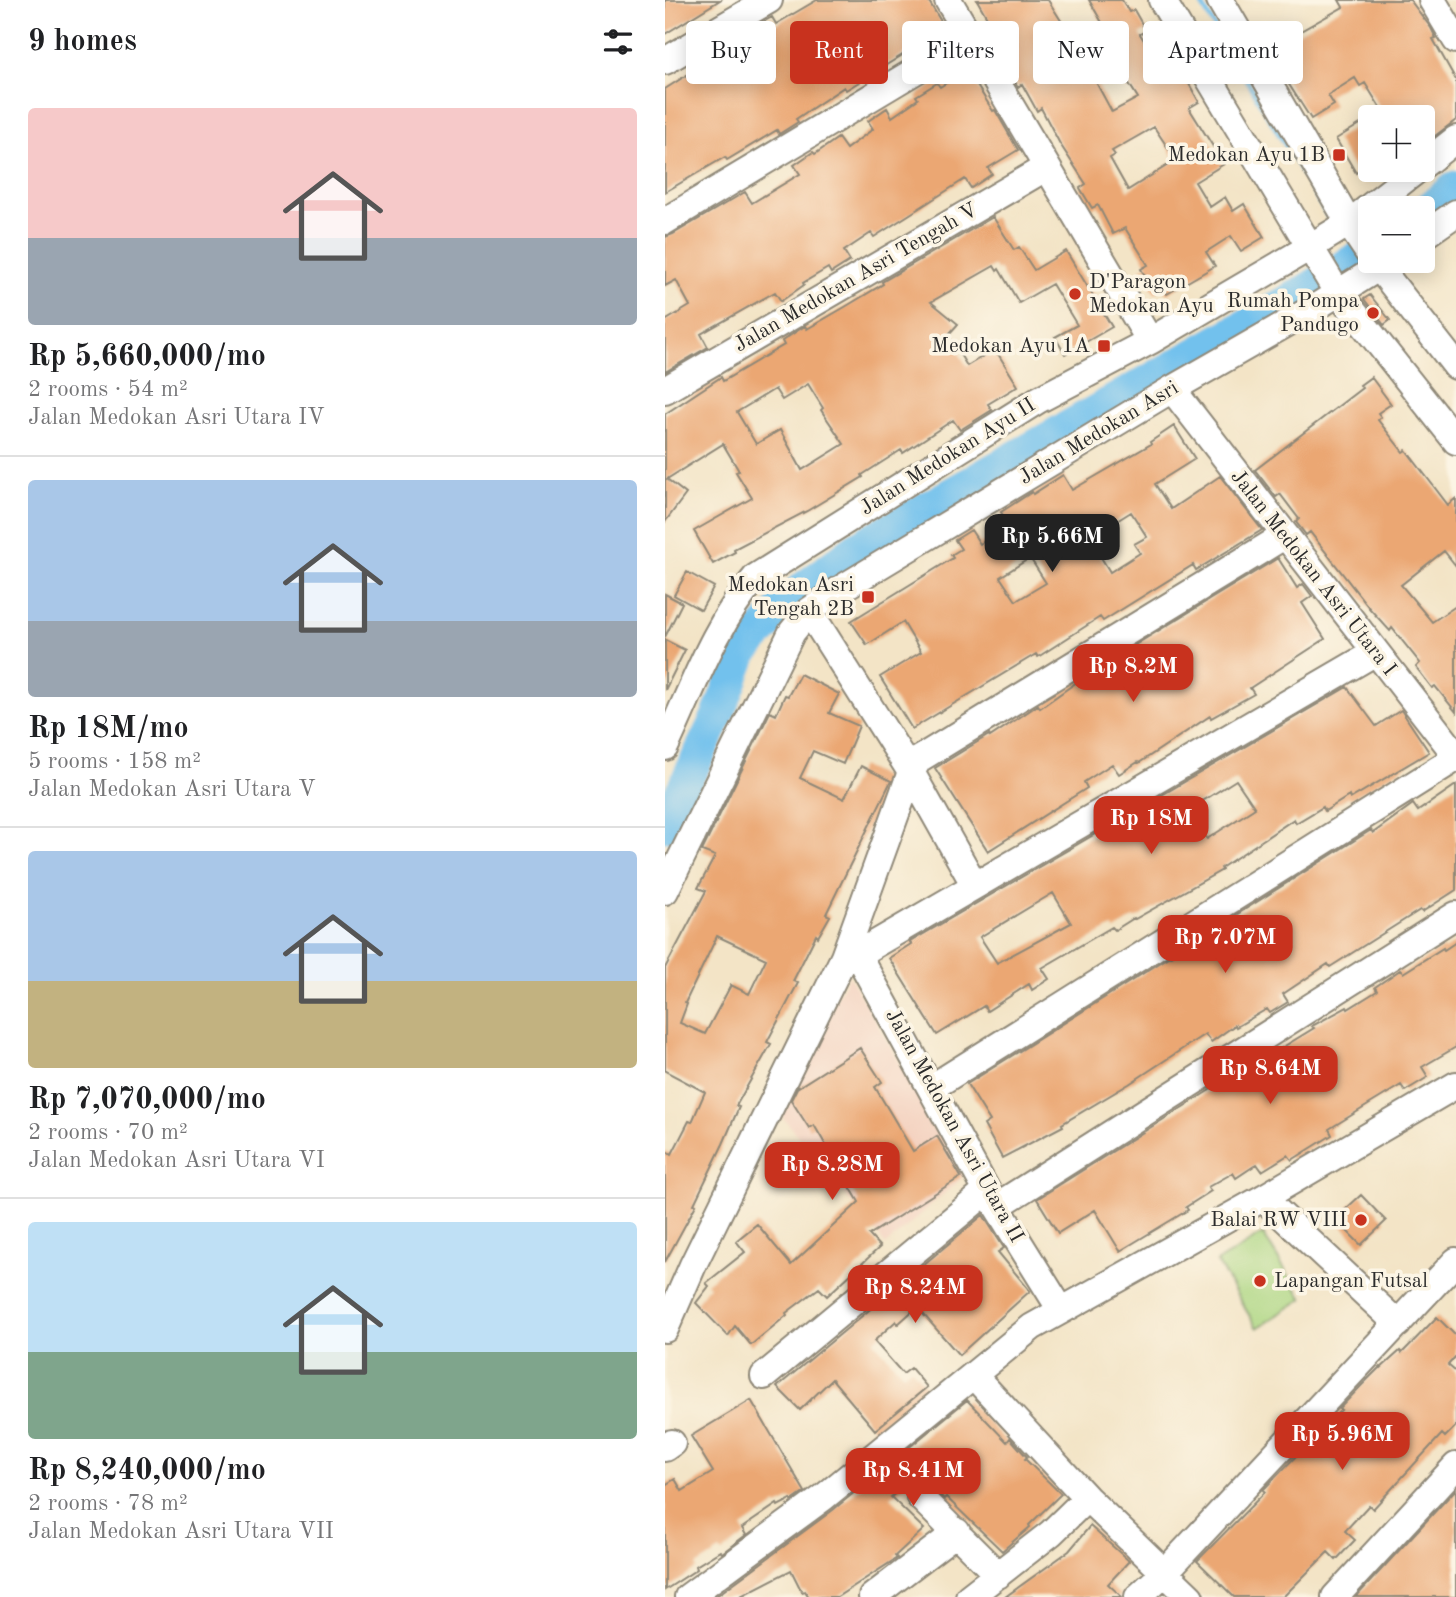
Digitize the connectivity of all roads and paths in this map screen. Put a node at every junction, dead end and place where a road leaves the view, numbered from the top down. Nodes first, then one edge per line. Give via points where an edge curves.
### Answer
1 (769, 0) edge
2 (949, 0) edge
3 (1162, 0) edge
4 (1220, 0) edge
5 (1432, 0) edge
6 (961, 21) edge
7 (1456, 40) edge
8 (665, 61) edge
9 (902, 79) edge
10 (997, 84) edge
11 (1456, 139) edge
12 (1435, 156) edge
13 (1047, 167) junction
14 (1403, 182) edge
15 (1456, 213) edge
16 (665, 221) edge
17 (1351, 227) junction
18 (1435, 228) edge
19 (1358, 236) edge
20 (1312, 250) junction
21 (1361, 273) edge
22 (1387, 273) edge
23 (1337, 290) junction
24 (1150, 341) junction
25 (1456, 366) edge
26 (1172, 389) junction
27 (665, 390) edge
28 (1456, 441) edge
29 (1284, 536) junction
30 (809, 611) junction
31 (1374, 653) junction
32 (665, 746) edge
33 (1456, 757) edge
34 (911, 772) junction
35 (974, 884) junction
36 (665, 891) edge
37 (1456, 915) edge
38 (850, 950) junction
39 (1456, 1086) edge
40 (931, 1088) junction
41 (992, 1198) junction
42 (1263, 1198) junction
43 (1456, 1261) edge
44 (1061, 1310) junction
45 (1398, 1324) junction
46 (665, 1329) edge
47 (764, 1376) dead end
48 (974, 1376) junction
49 (1456, 1466) edge
50 (920, 1497) dead end
51 (1087, 1497) junction
52 (957, 1532) junction
53 (1164, 1573) junction
54 (998, 1575) junction
55 (688, 1597) edge
56 (872, 1597) edge
57 (969, 1597) edge
58 (1138, 1597) edge
59 (1190, 1597) edge
60 (1335, 1597) edge

1 - 8 street
2 - 6 street
3 - 20 street
4 - 17 street
5 - 7 street
9 - 16 street
10 - 13 street
11 - 12 street
13 - 24 street
13 - 27 street, Jalan Medokan Asri Tengah V
14 - 17 street
15 - 18 street
17 - 19 street
17 - 20 street
20 - 23 street
20 - 24 street, Jalan Medokan Ayu II
21 - 23 street, Jalan Medokan Asri
22 - 25 street
23 - 26 street, Jalan Medokan Asri
23 - 28 street
24 - 32 street, Jalan Medokan Ayu II via 1038,400 756,577 722,628
26 - 29 street, Jalan Medokan Asri Utara I
26 - 30 street, Jalan Medokan Asri
29 - 31 street, Jalan Medokan Asri Utara I
29 - 34 street via 933,748
30 - 34 street
30 - 36 street, Jalan Medokan Asri via 792,632
31 - 33 street, Jalan Medokan Asri Utara I
31 - 35 street
33 - 40 street
34 - 35 street
34 - 38 street
35 - 38 street
37 - 41 street
38 - 40 street, Jalan Medokan Asri Utara II
38 - 46 street
39 - 42 street
40 - 41 street, Jalan Medokan Asri Utara II
41 - 44 street, Jalan Medokan Asri Utara II
41 - 47 street
42 - 44 street
42 - 45 street
43 - 45 street
44 - 48 street via 1032,1327
45 - 53 street
48 - 51 street
48 - 55 street via 824,1497
49 - 60 street
50 - 52 street
51 - 53 street
51 - 54 street
52 - 54 street
52 - 56 street
53 - 58 street
53 - 59 street
54 - 57 street

